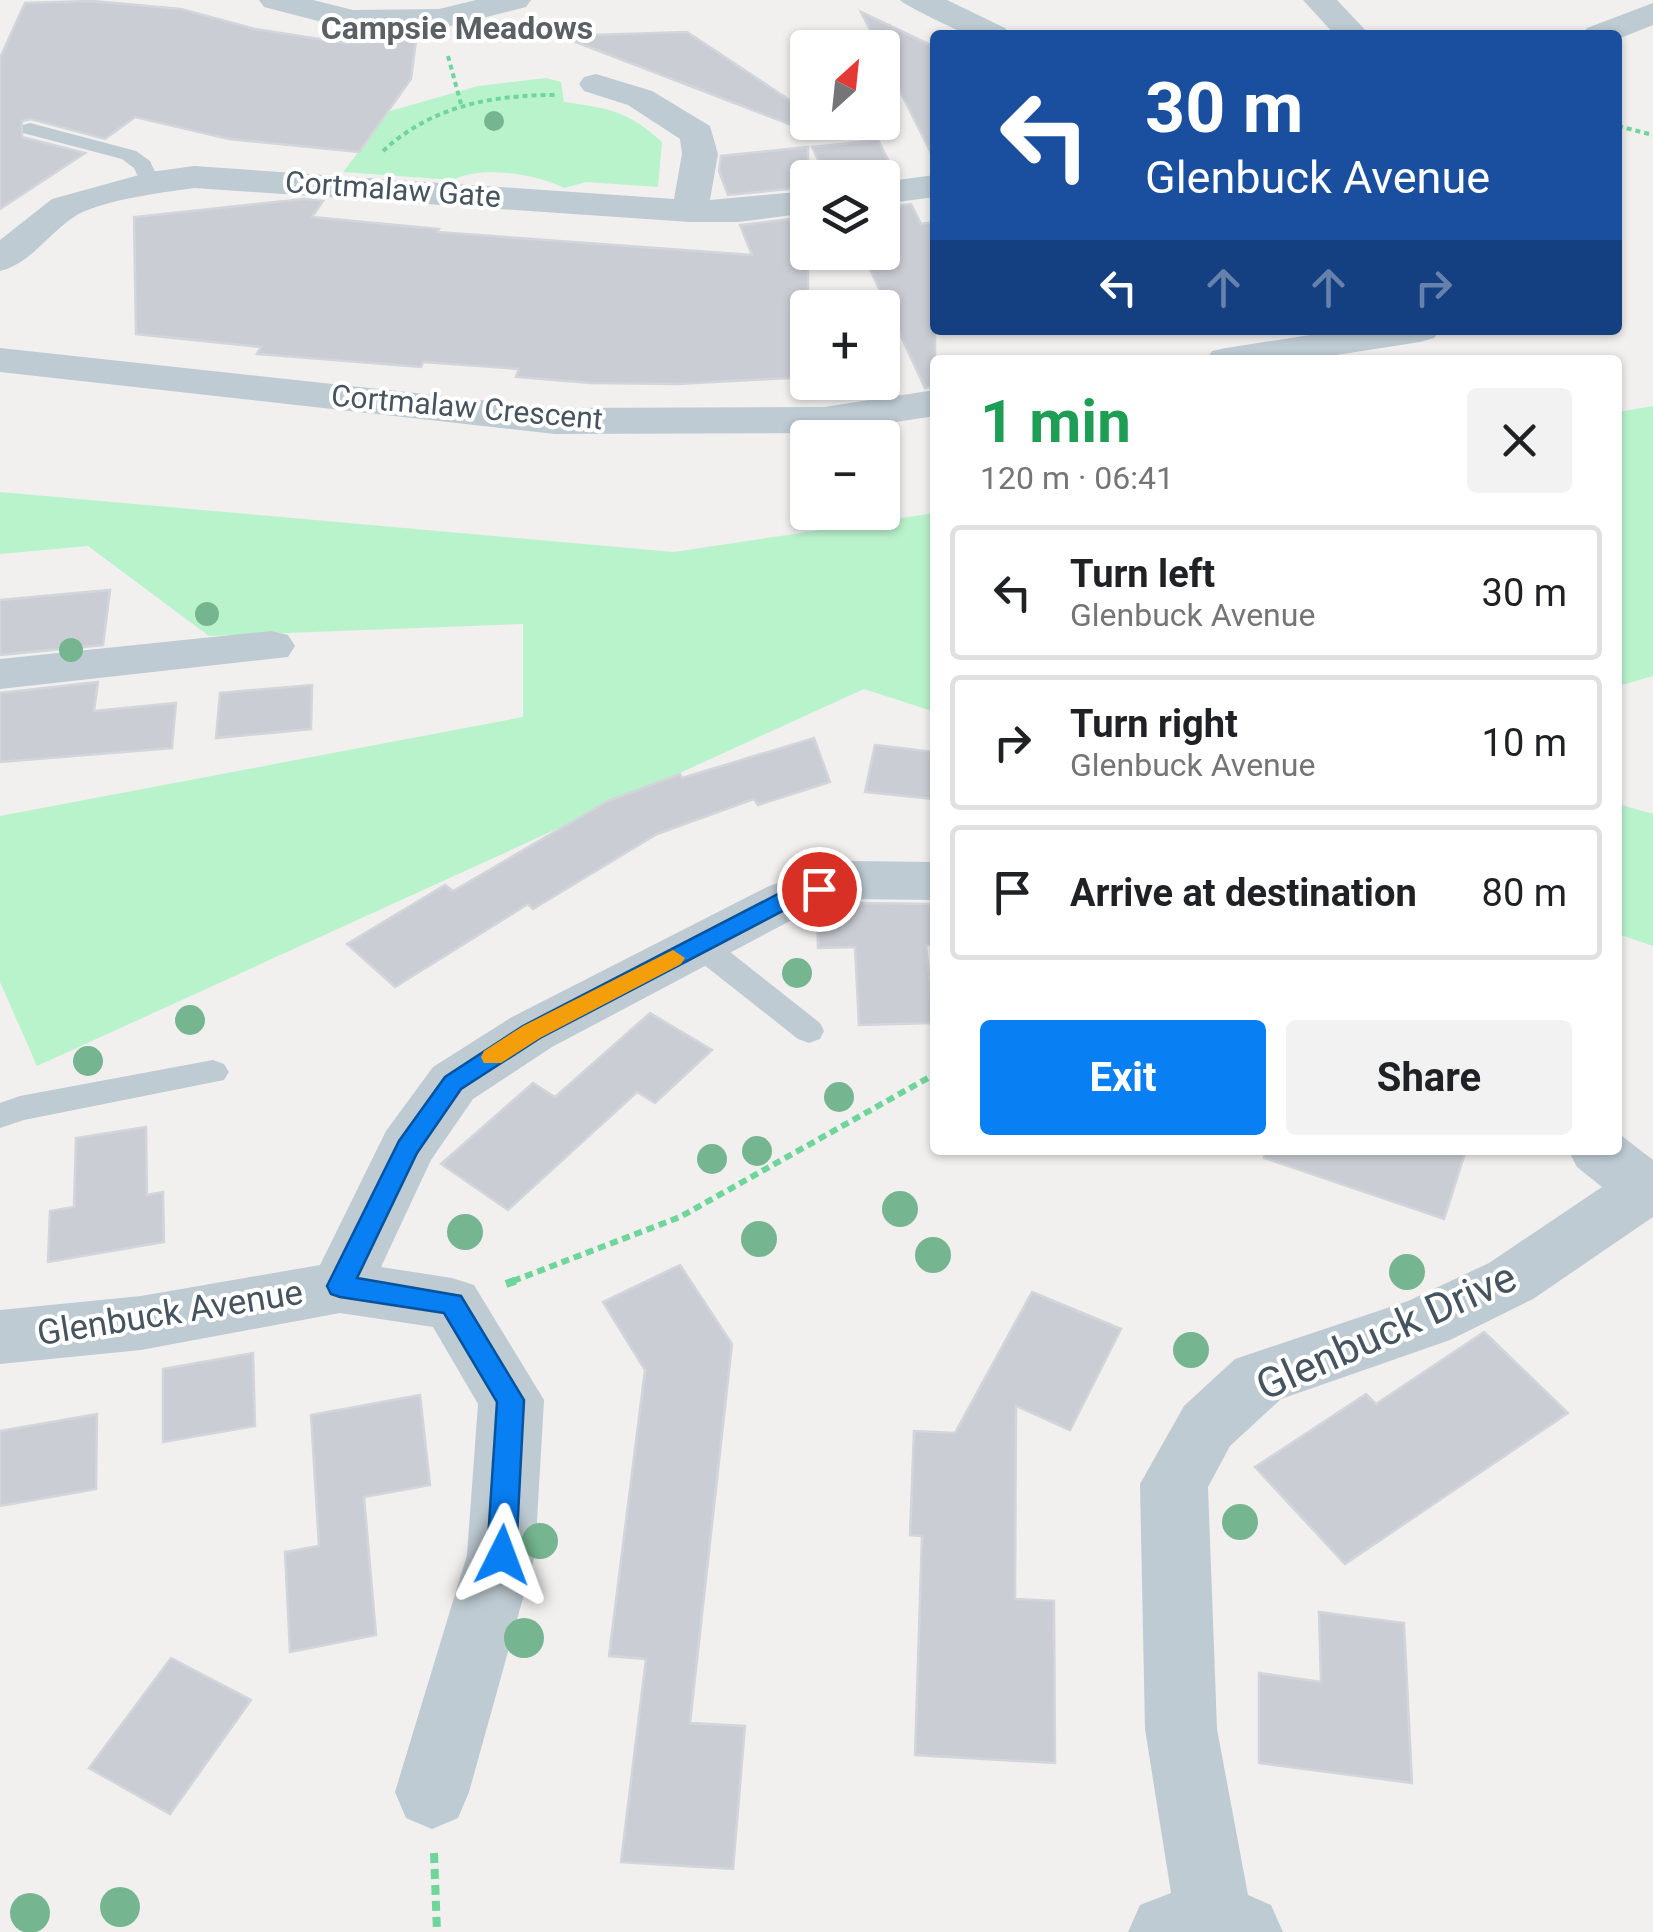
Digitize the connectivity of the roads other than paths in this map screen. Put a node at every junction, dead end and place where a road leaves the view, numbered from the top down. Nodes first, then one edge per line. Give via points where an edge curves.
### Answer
1 (275, 0) edge
2 (515, 0) edge
3 (916, 0) edge
4 (1318, 0) edge
5 (1653, 13) edge
6 (984, 30) edge
7 (1347, 30) edge
8 (1611, 30) edge
9 (596, 84) dead end
10 (30, 129) dead end
11 (150, 182) junction
12 (930, 187) edge
13 (900, 191) edge
14 (790, 205) edge
15 (690, 212) junction
16 (0, 259) edge
17 (1388, 335) edge
18 (1258, 355) edge
19 (0, 360) edge
20 (930, 404) edge
21 (271, 646) dead end
22 (0, 674) edge
23 (930, 881) edge
24 (700, 945) junction
25 (809, 1031) dead end
26 (214, 1072) dead end
27 (0, 1116) edge
28 (1632, 1177) edge
29 (340, 1286) junction
30 (0, 1337) edge
31 (432, 1792) road end
32 (1209, 1930) edge

1 - 2 street via 353,20 438,20
3 - 6 street
4 - 7 street
5 - 8 street
9 - 15 street via 640,98 698,134
10 - 11 lane via 129,155
11 - 15 street, Cortmalaw Gate via 194,177 352,185
11 - 16 street, Cortmalaw Gate via 65,207
12 - 13 street
14 - 15 street, Cortmalaw Gate
17 - 18 street
19 - 20 street, Cortmalaw Crescent via 555,421 824,420
21 - 22 street via 172,636
23 - 24 street, Glenbuck Avenue via 850,880 788,899
24 - 25 lane
24 - 29 street, Glenbuck Avenue via 532,1032 453,1083 407,1148
26 - 27 lane
28 - 32 street, Glenbuck Drive via 1511,1281 1428,1321 1258,1379 1198,1440 1174,1484 1181,1729
29 - 30 street, Glenbuck Avenue via 140,1323
29 - 31 street, Glenbuck Avenue via 452,1304 510,1400 502,1555

